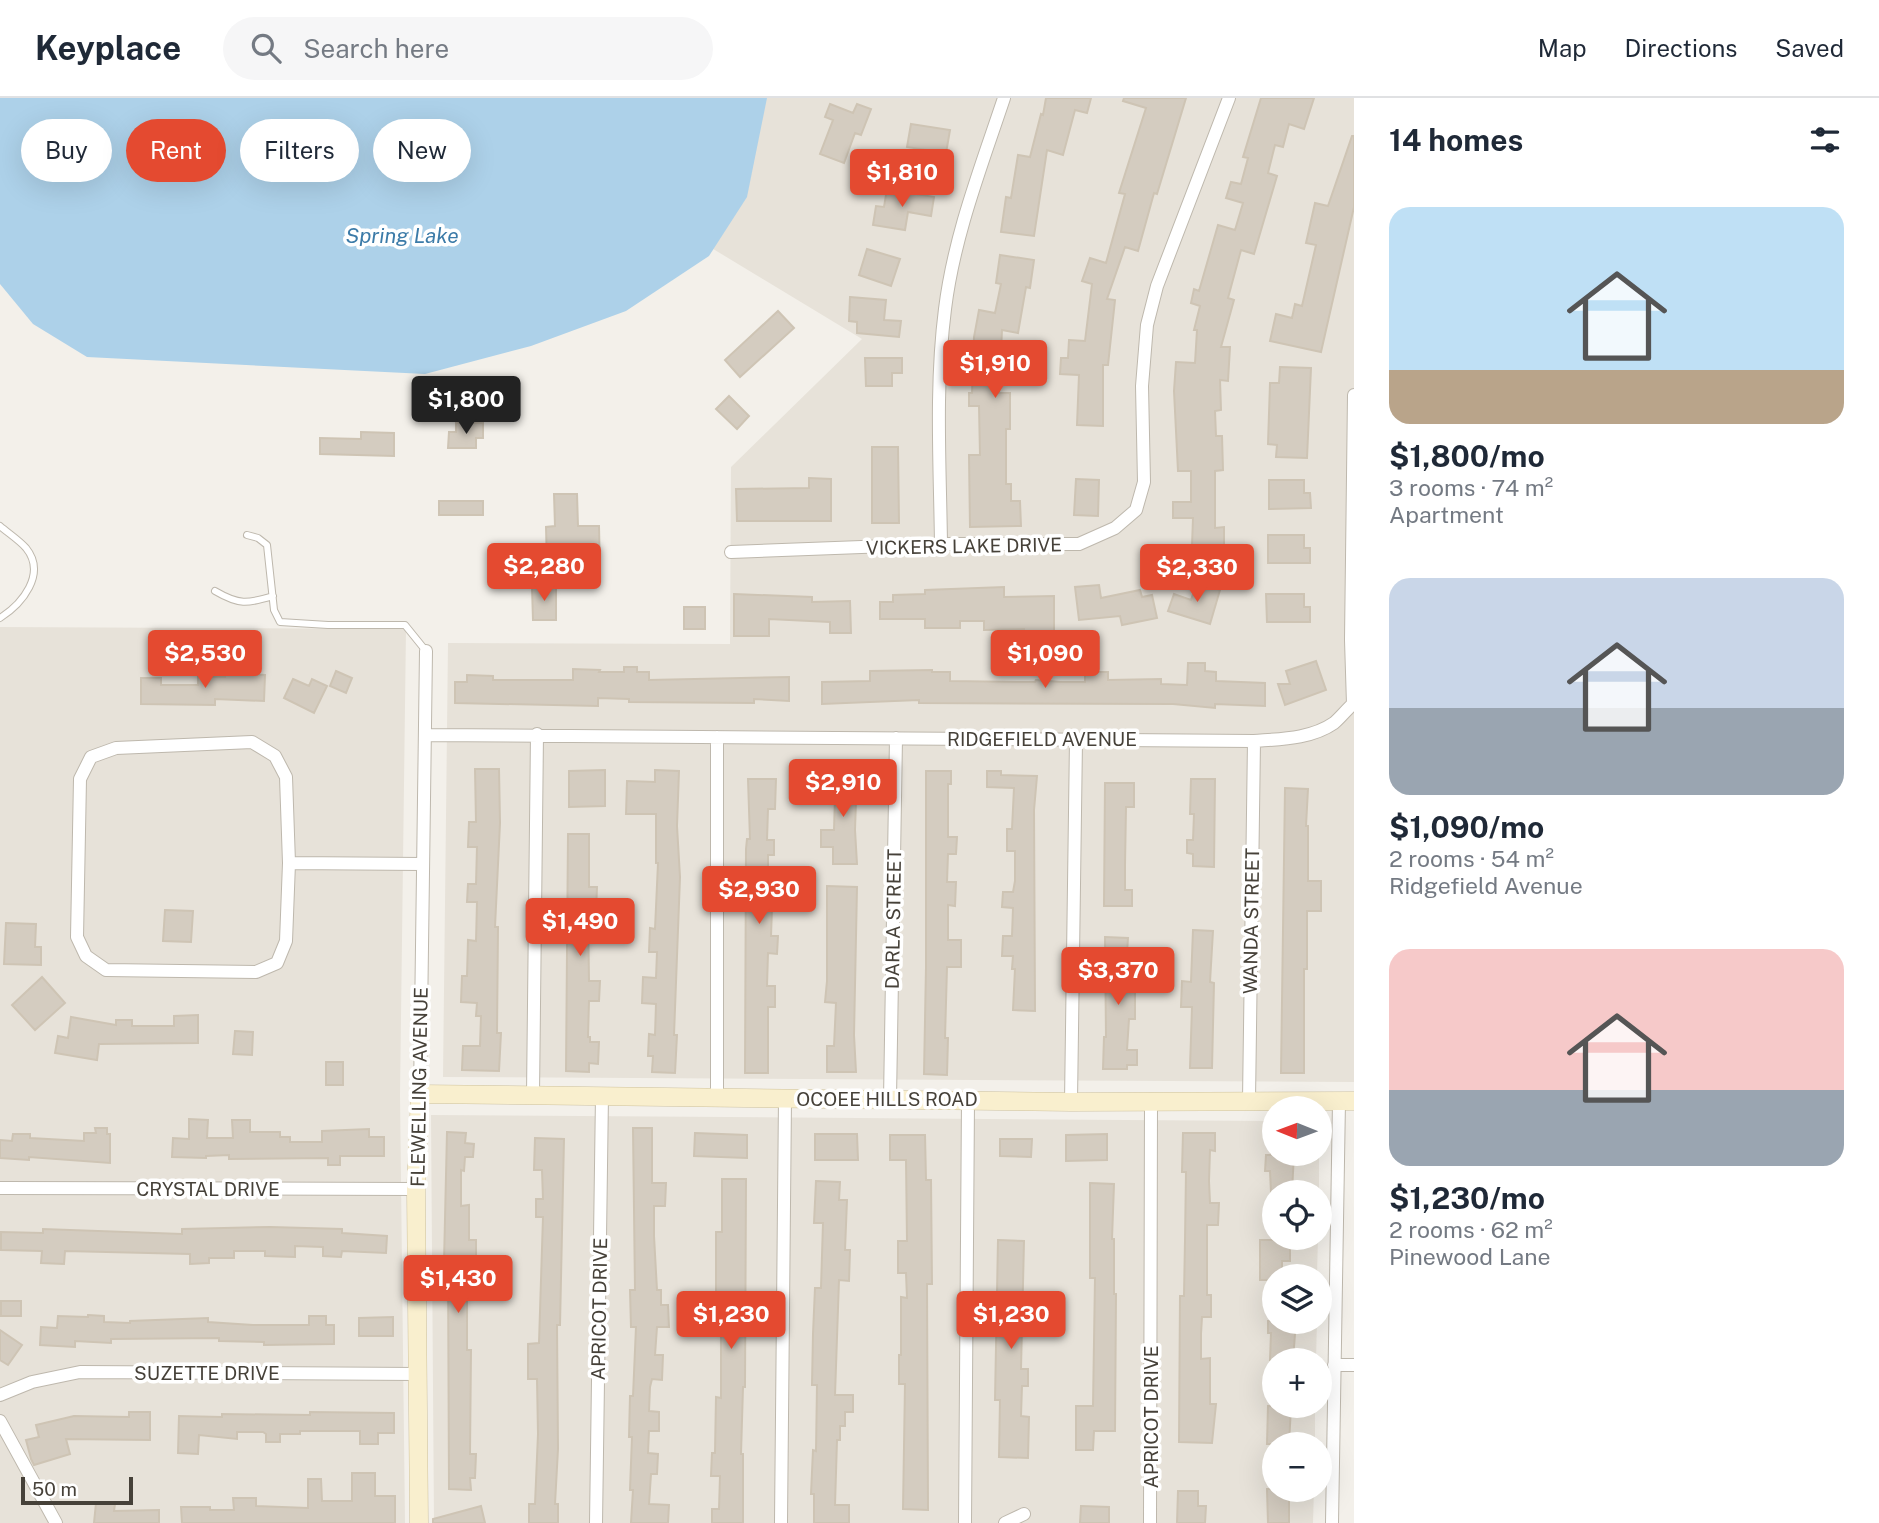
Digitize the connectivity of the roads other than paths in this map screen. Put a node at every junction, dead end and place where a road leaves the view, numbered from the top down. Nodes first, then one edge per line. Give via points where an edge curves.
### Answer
1 (1004, 98) edge
2 (1229, 98) edge
3 (1354, 395) edge
4 (1354, 498) edge
5 (0, 526) edge
6 (247, 535) dead end
7 (941, 544) junction
8 (731, 552) dead end
9 (215, 590) dead end
10 (273, 596) junction
11 (0, 618) edge
12 (426, 651) joint
13 (1354, 704) edge
14 (537, 734) junction
15 (425, 735) junction
16 (717, 737) junction
17 (896, 738) junction
18 (1076, 740) junction
19 (1254, 741) junction
20 (289, 863) junction
21 (423, 864) junction
22 (420, 1094) junction
23 (533, 1095) junction
24 (602, 1095) junction
25 (717, 1097) junction
26 (785, 1098) junction
27 (890, 1099) junction
28 (968, 1100) junction
29 (1249, 1100) junction
30 (1151, 1101) junction
31 (1346, 1101) edge
32 (1071, 1102) junction
33 (0, 1188) edge
34 (416, 1189) junction
35 (1334, 1365) junction
36 (1354, 1365) edge
37 (418, 1374) junction
38 (0, 1395) edge
39 (0, 1422) edge
40 (1024, 1514) dead end
41 (56, 1523) edge
42 (419, 1523) edge
43 (596, 1523) edge
44 (781, 1523) edge
45 (965, 1523) edge
46 (1005, 1523) edge
47 (1150, 1523) edge
48 (1332, 1523) edge

1 - 7 street via 961,224 945,307 938,386
2 - 7 street, VICKERS LAKE DRIVE via 1157,286 1147,325 1142,386 1144,482 1136,510 1115,528 1079,544
3 - 4 street
4 - 13 street
5 - 11 lane via 27,549 34,570 29,589 15,608
6 - 10 lane via 267,545
7 - 8 street, VICKERS LAKE DRIVE
9 - 10 lane via 236,602
10 - 12 lane via 280,622 405,625
12 - 15 street, FLEWELLING AVENUE
13 - 19 street, RIDGEFIELD AVENUE via 1335,722 1314,732
14 - 15 street, RIDGEFIELD AVENUE
14 - 16 street, RIDGEFIELD AVENUE
14 - 23 street
15 - 21 street, FLEWELLING AVENUE
16 - 17 street, RIDGEFIELD AVENUE
16 - 25 street
17 - 18 street, RIDGEFIELD AVENUE
17 - 27 street, DARLA STREET
18 - 19 street, RIDGEFIELD AVENUE
18 - 32 street
19 - 29 street, WANDA STREET
20 - 20 street via 286,777 275,756 252,742 116,748 91,757 80,779 77,937 86,956 106,970 256,972 276,963 286,941
20 - 21 street
21 - 22 street, FLEWELLING AVENUE
22 - 23 street, OCOEE HILLS ROAD
22 - 34 street, FLEWELLING AVENUE
23 - 24 street, OCOEE HILLS ROAD
24 - 25 street, OCOEE HILLS ROAD
24 - 43 street, APRICOT DRIVE
25 - 26 street, OCOEE HILLS ROAD
26 - 27 street, OCOEE HILLS ROAD
26 - 44 street
27 - 28 street, OCOEE HILLS ROAD
28 - 32 street, OCOEE HILLS ROAD
28 - 45 street
29 - 30 street, OCOEE HILLS ROAD
29 - 31 street, OCOEE HILLS ROAD
30 - 32 street, OCOEE HILLS ROAD
30 - 47 street, APRICOT DRIVE
31 - 35 street
33 - 34 street, CRYSTAL DRIVE
34 - 37 street, FLEWELLING AVENUE
35 - 36 street
35 - 48 street
37 - 38 street, SUZETTE DRIVE via 80,1372 32,1382
37 - 42 street, FLEWELLING AVENUE
39 - 41 street
40 - 46 street

